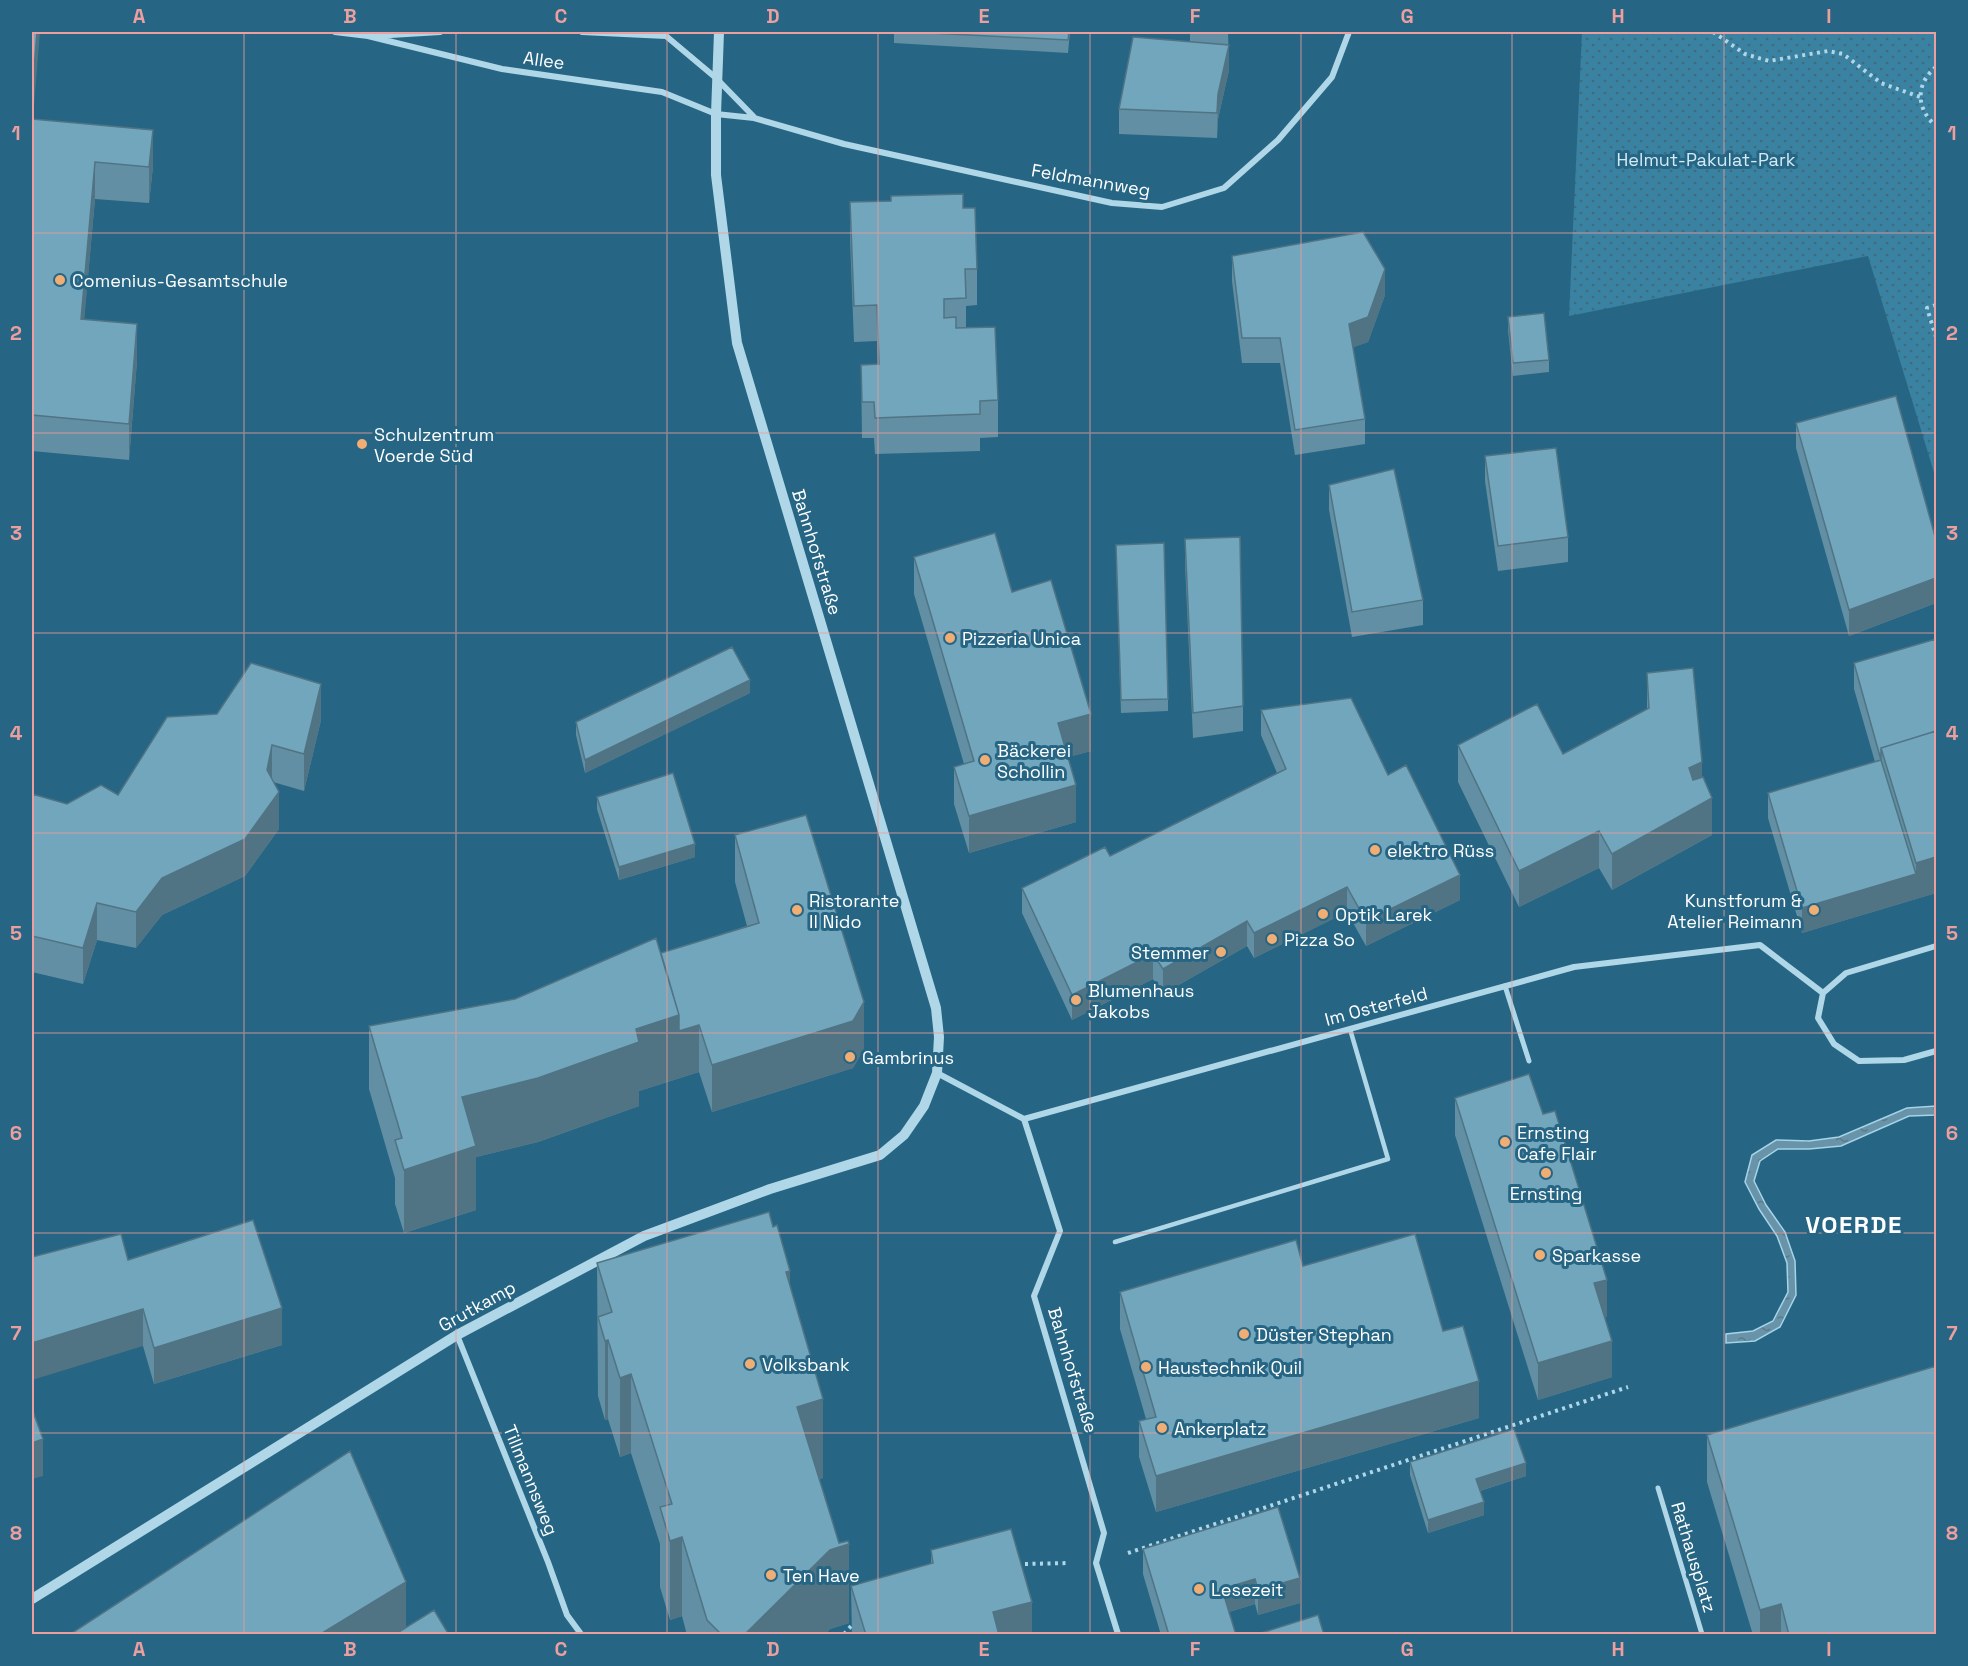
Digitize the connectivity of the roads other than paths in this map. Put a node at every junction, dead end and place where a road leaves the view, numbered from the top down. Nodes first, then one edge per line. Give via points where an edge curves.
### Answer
1 (335, 32) edge
2 (440, 32) edge
3 (582, 32) edge
4 (719, 32) edge
5 (1349, 32) edge
6 (368, 36) junction
7 (716, 78) junction
8 (716, 114) junction
9 (754, 118) junction
10 (1936, 946) edge
11 (1505, 986) junction
12 (1823, 993) junction
13 (1350, 1029) junction
14 (1936, 1051) edge
15 (1529, 1061) dead end
16 (937, 1073) junction
17 (1024, 1119) junction
18 (1115, 1242) dead end
19 (457, 1335) junction
20 (1658, 1488) dead end
21 (32, 1599) edge
22 (581, 1635) edge
23 (1118, 1635) edge
24 (1702, 1635) edge

1 - 6 street, Allee
2 - 6 street, Allee
3 - 7 street, Allee via 666,36
4 - 7 street, Bahnhofstraße
5 - 9 street, Feldmannweg via 1332,77 1278,140 1224,188 1162,207 1100,200 844,144
6 - 8 street, Allee via 502,69 662,92
7 - 8 street, Bahnhofstraße
7 - 9 street
8 - 9 street, Feldmannweg
8 - 16 street, Bahnhofstraße via 716,175 737,343 936,1008
10 - 12 street via 1846,973
11 - 12 street, Im Osterfeld via 1574,967 1760,945
11 - 13 street, Im Osterfeld
11 - 15 street
12 - 14 street via 1818,1018 1834,1044 1859,1061 1904,1060
13 - 17 street, Im Osterfeld
13 - 18 lane via 1388,1159
16 - 17 street
16 - 19 street, Grutkamp via 924,1106 904,1135 880,1155 770,1189 644,1236
17 - 23 street, Bahnhofstraße via 1060,1232 1034,1296 1104,1533 1096,1563
19 - 21 street, Grutkamp
19 - 22 street, Tillmannsweg via 567,1615
20 - 24 street, Rathausplatz

